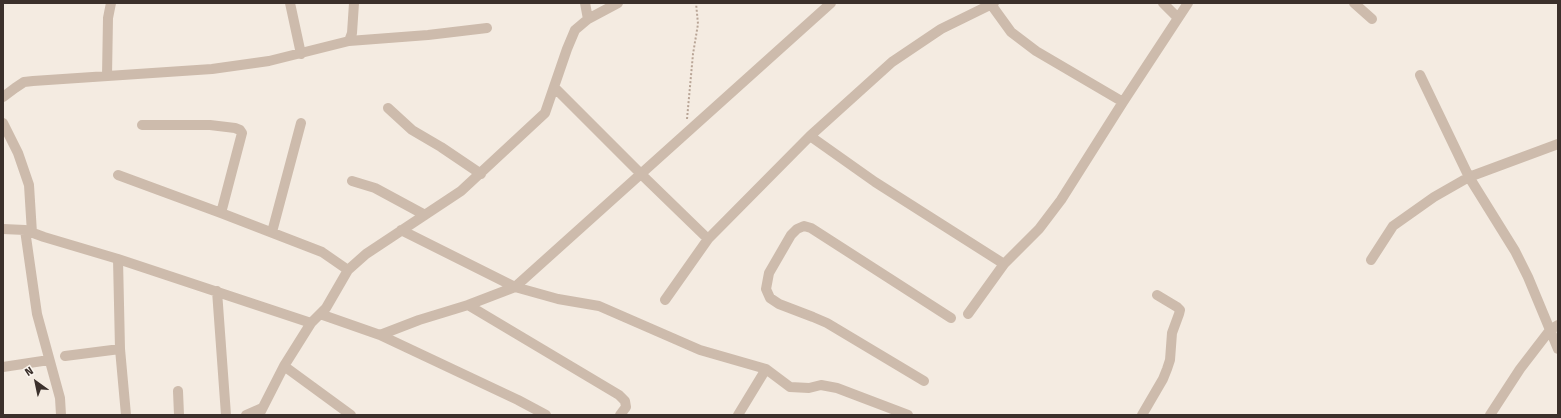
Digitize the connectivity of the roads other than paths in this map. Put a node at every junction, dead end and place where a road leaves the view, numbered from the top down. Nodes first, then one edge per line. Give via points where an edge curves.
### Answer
1 (111, 3) edge
2 (290, 3) edge
3 (354, 3) edge
4 (585, 3) edge
5 (618, 3) edge
6 (831, 3) edge
7 (1163, 3) edge
8 (1188, 3) edge
9 (1354, 3) edge
10 (991, 4) edge
11 (1178, 18) junction
12 (588, 19) junction
13 (1372, 19) dead end
14 (487, 28) dead end
15 (349, 41) junction
16 (301, 54) junction
17 (1420, 74) dead end
18 (107, 76) junction
19 (554, 87) junction
20 (3, 97) edge
21 (1123, 102) junction
22 (388, 108) dead end
23 (3, 123) edge
24 (301, 123) dead end
25 (142, 125) dead end
26 (810, 136) junction
27 (1558, 144) edge
28 (481, 174) junction
29 (641, 174) junction
30 (118, 175) dead end
31 (1469, 177) junction
32 (352, 181) dead end
33 (221, 213) junction
34 (425, 215) junction
35 (3, 229) edge
36 (401, 230) junction
37 (29, 232) junction
38 (272, 232) junction
39 (708, 239) junction
40 (118, 259) junction
41 (1371, 260) dead end
42 (1004, 264) junction
43 (348, 270) junction
44 (515, 287) junction
45 (217, 291) junction
46 (1157, 295) dead end
47 (665, 300) dead end
48 (468, 306) junction
49 (320, 314) junction
50 (968, 314) dead end
51 (950, 318) dead end
52 (311, 323) junction
53 (1554, 328) edge
54 (380, 335) junction
55 (120, 349) junction
56 (1558, 349) edge
57 (65, 356) dead end
58 (49, 360) junction
59 (284, 366) junction
60 (3, 367) edge
61 (766, 369) junction
62 (924, 381) dead end
63 (178, 391) dead end
64 (260, 412) edge
65 (61, 415) edge
66 (126, 415) edge
67 (179, 415) edge
68 (226, 415) edge
69 (246, 415) edge
70 (351, 415) edge
71 (546, 415) edge
72 (620, 415) edge
73 (738, 415) edge
74 (908, 415) edge
75 (1142, 415) edge
76 (1490, 415) edge

1 - 18 street via 108,18
2 - 16 street
3 - 15 street
4 - 12 street
5 - 12 street
6 - 29 street
7 - 11 street
8 - 11 street
9 - 13 street
10 - 21 street via 1011,32 1036,51
10 - 26 street via 941,29 892,62
11 - 21 street
12 - 19 street via 575,30
14 - 15 street
15 - 16 street
16 - 18 street via 212,69
17 - 31 street
18 - 20 street via 24,82
19 - 28 street via 545,113
19 - 29 street
21 - 42 street via 1040,229
22 - 28 street via 412,130
23 - 37 street via 29,185
24 - 38 street
25 - 33 street via 210,125 240,130 242,133
26 - 39 street
26 - 42 street via 875,182
27 - 31 street
28 - 34 street
29 - 39 street
29 - 44 street
30 - 33 street
31 - 41 street via 1434,197 1393,226
31 - 53 street via 1515,251
32 - 34 street via 376,188
33 - 38 street
34 - 36 street
35 - 37 street
36 - 43 street
36 - 44 street
37 - 40 street
37 - 58 street via 37,314
38 - 43 street via 322,252
39 - 47 street
40 - 45 street
40 - 55 street
42 - 50 street
43 - 49 street
44 - 48 street
44 - 61 street via 558,299 599,306 700,350
45 - 52 street
45 - 68 street
46 - 75 street via 1177,307 1180,314 1172,333 1167,369
48 - 54 street
48 - 72 street via 619,395 625,401 626,407
49 - 52 street
49 - 54 street
51 - 62 street via 811,228 804,226 791,235 769,273 766,289 770,298 827,324
52 - 59 street
53 - 56 street
53 - 76 street via 1520,369
54 - 71 street
55 - 57 street
55 - 66 street
58 - 60 street
58 - 65 street via 60,398
59 - 64 street
59 - 70 street
61 - 73 street
61 - 74 street via 790,387 809,388 821,385 836,388
63 - 67 street
64 - 69 street

